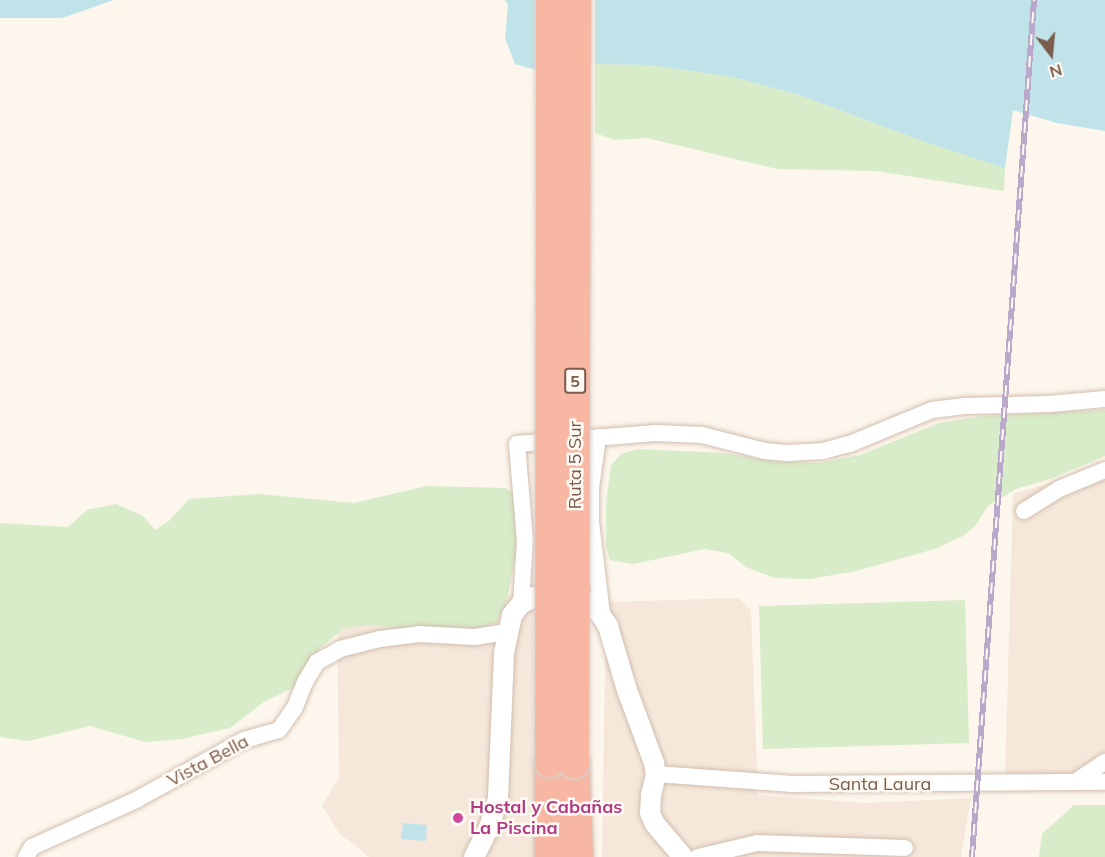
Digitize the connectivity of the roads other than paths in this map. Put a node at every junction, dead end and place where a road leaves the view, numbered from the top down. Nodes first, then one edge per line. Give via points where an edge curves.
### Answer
1 (550, 0) edge
2 (576, 0) edge
3 (1105, 399) edge
4 (598, 437) junction
5 (1105, 470) edge
6 (1024, 511) dead end
7 (521, 604) junction
8 (602, 614) junction
9 (507, 632) junction
10 (562, 762) junction
11 (1105, 762) edge
12 (656, 774) junction
13 (1074, 782) junction
14 (1105, 782) edge
15 (905, 848) dead end
16 (26, 857) edge
17 (474, 857) edge
18 (550, 857) edge
19 (578, 857) edge
20 (683, 857) edge
21 (698, 857) edge

1 - 10 highway, Ruta 5 Sur / 5, bridge
2 - 10 highway, Ruta 5 Sur / 5, bridge
3 - 4 street via 932,410 823,451 765,451 702,435
4 - 7 street via 517,444 525,541
4 - 8 street via 591,522
5 - 6 street via 1059,489
7 - 8 street via 534,597 564,596 580,598
7 - 9 street via 512,615
8 - 12 street
9 - 16 street, Vista Bella via 474,637 418,634 340,649 317,662 279,730 244,740 136,800 32,848
9 - 17 street via 498,798
10 - 18 highway, Ruta 5 Sur / 5
10 - 19 highway, Ruta 5 Sur / 5
11 - 13 street
12 - 13 street, Santa Laura via 794,784
12 - 20 street via 650,813
13 - 14 street, Santa Laura
15 - 21 street via 757,843

